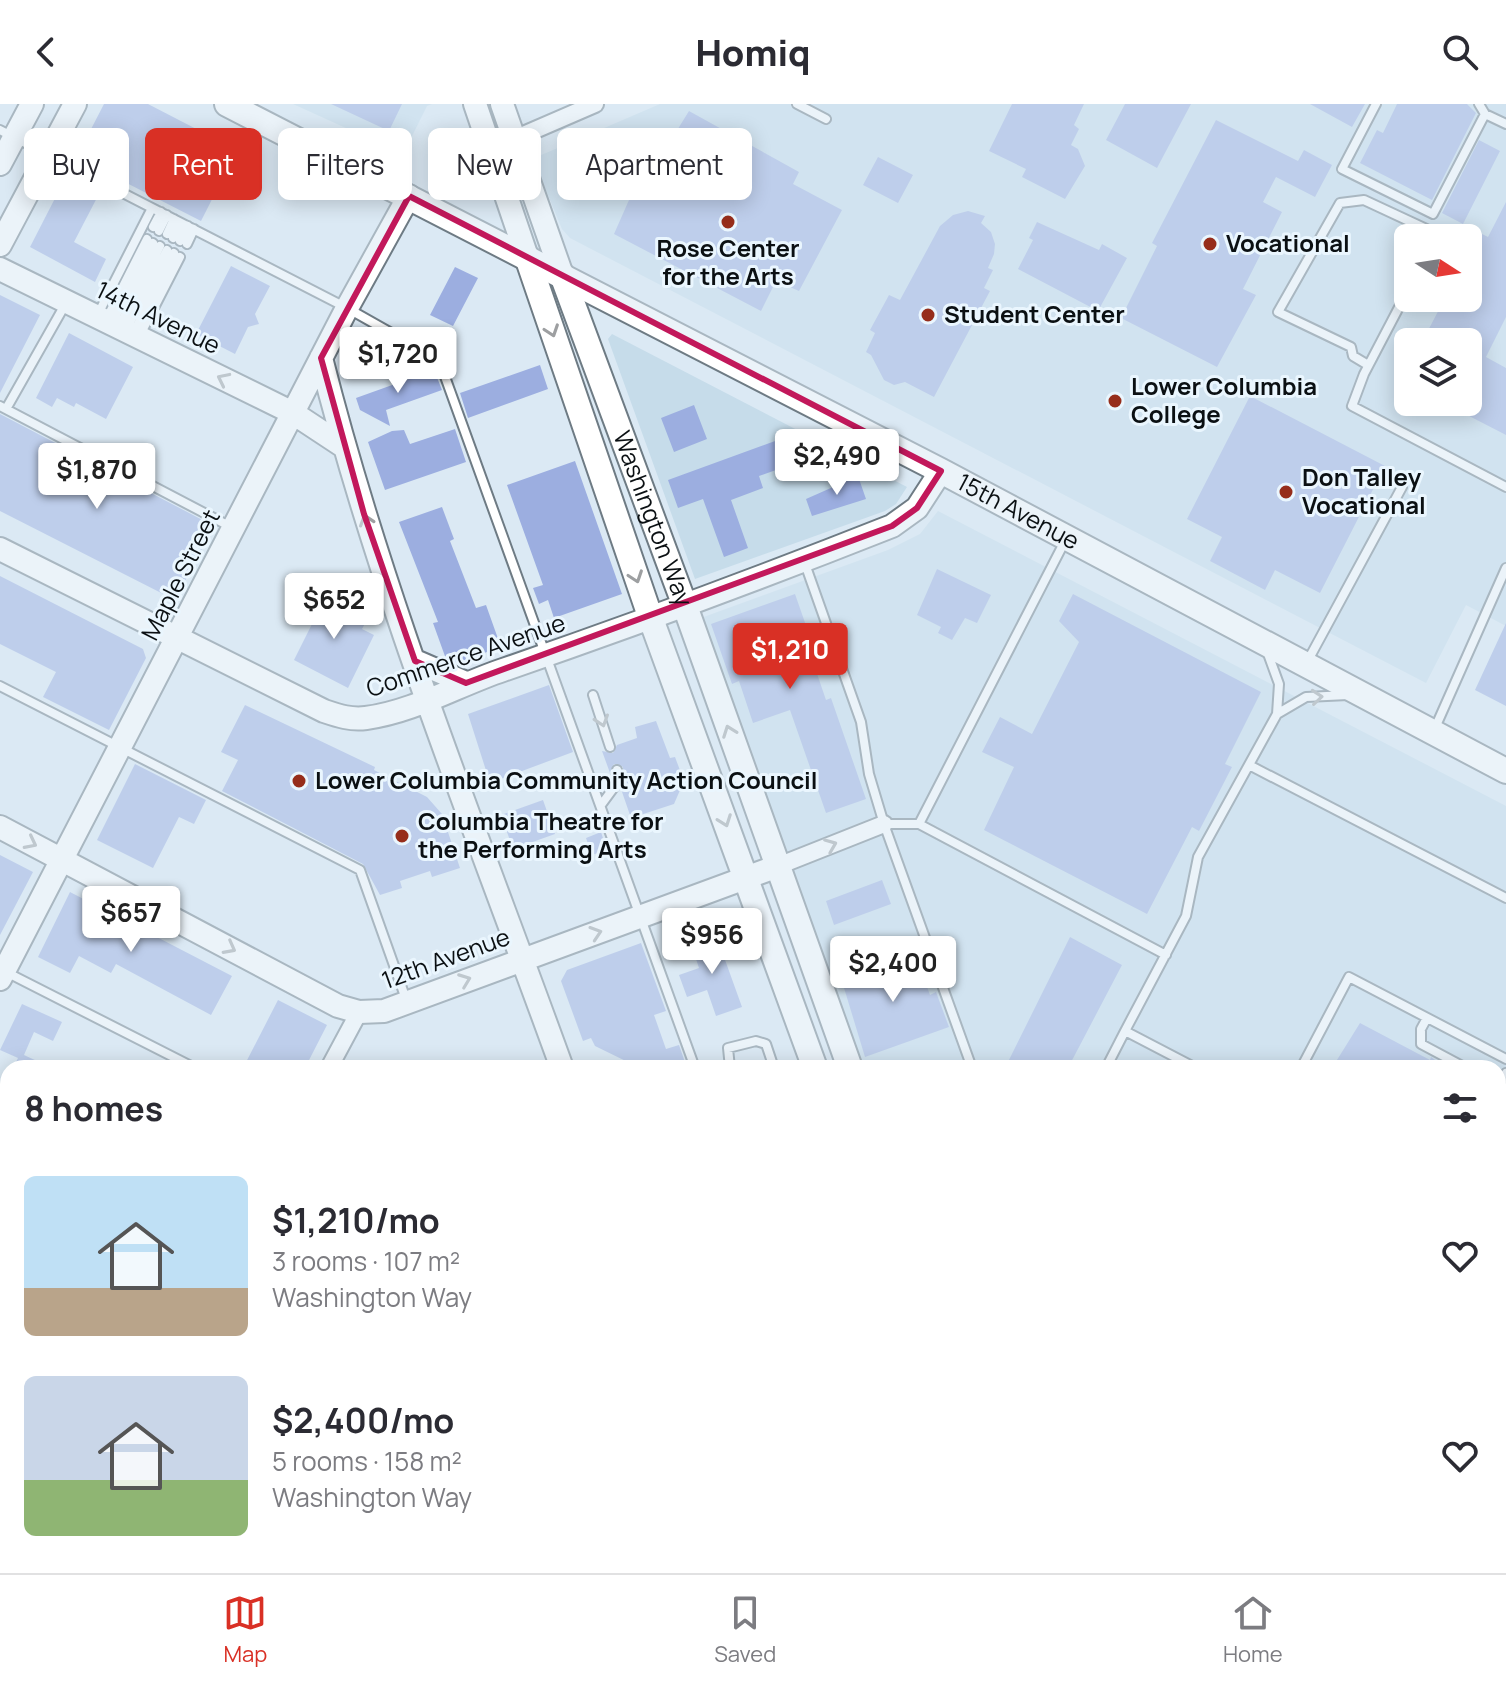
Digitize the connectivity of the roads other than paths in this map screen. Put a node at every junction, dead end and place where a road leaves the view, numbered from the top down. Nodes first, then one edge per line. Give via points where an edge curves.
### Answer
1 (32, 104) edge
2 (75, 104) edge
3 (227, 104) edge
4 (475, 104) edge
5 (502, 104) edge
6 (595, 104) edge
7 (797, 104) edge
8 (1376, 104) edge
9 (1479, 104) edge
10 (1485, 114) junction
11 (826, 119) dead end
12 (1506, 124) edge
13 (62, 128) edge
14 (510, 128) edge
15 (539, 128) edge
16 (278, 130) edge
17 (7, 133) edge
18 (0, 164) edge
19 (129, 196) edge
20 (412, 198) edge
21 (24, 200) edge
22 (407, 200) edge
23 (536, 200) edge
24 (174, 219) junction
25 (1416, 224) edge
26 (170, 236) junction
27 (0, 245) edge
28 (164, 248) junction
29 (527, 257) junction
30 (0, 269) edge
31 (562, 275) junction
32 (67, 302) junction
33 (347, 308) junction
34 (1396, 312) edge
35 (119, 327) junction
36 (321, 358) junction
37 (1368, 365) junction
38 (3, 408) edge
39 (293, 413) junction
40 (343, 446) junction
41 (941, 471) junction
42 (1402, 487) dead end
43 (1506, 487) edge
44 (234, 528) junction
45 (1067, 538) junction
46 (0, 549) edge
47 (804, 560) junction
48 (1506, 568) edge
49 (1502, 588) edge
50 (685, 606) junction
51 (651, 619) junction
52 (177, 639) junction
53 (1265, 643) junction
54 (545, 656) junction
55 (415, 661) junction
56 (1305, 664) junction
57 (466, 683) junction
58 (0, 686) edge
59 (593, 695) dead end
60 (1361, 695) junction
61 (427, 700) junction
62 (1277, 714) junction
63 (1433, 733) junction
64 (610, 747) dead end
65 (120, 748) junction
66 (1249, 765) junction
67 (617, 770) dead end
68 (1506, 771) edge
69 (601, 805) junction
70 (884, 824) junction
71 (919, 824) junction
72 (0, 827) edge
73 (62, 859) junction
74 (778, 866) junction
75 (746, 879) junction
76 (1506, 898) edge
77 (643, 918) junction
78 (1166, 955) junction
79 (522, 958) junction
80 (1, 973) edge
81 (407, 1003) junction
82 (359, 1012) junction
83 (1427, 1018) junction
84 (1125, 1031) junction
85 (1506, 1059) edge
86 (179, 1060) edge
87 (333, 1060) edge
88 (559, 1060) edge
89 (692, 1060) edge
90 (729, 1060) edge
91 (771, 1060) edge
92 (812, 1060) edge
93 (847, 1060) edge
94 (969, 1060) edge
95 (1110, 1060) edge
96 (1181, 1060) edge
97 (1305, 1060) edge
98 (1451, 1060) edge

1 - 17 street
2 - 13 street
3 - 16 main road, 15th Avenue
4 - 29 street, Washington Way
5 - 14 street, Washington Way
6 - 15 street
7 - 11 lane
8 - 10 lane via 1342,169 1433,214
9 - 10 lane
10 - 12 lane
17 - 18 street
19 - 24 lane
20 - 29 main road, 15th Avenue
21 - 27 street
22 - 33 street, Maple Street
23 - 31 street, Washington Way
24 - 26 lane
24 - 26 lane
24 - 26 lane
24 - 33 lane
24 - 35 lane
25 - 37 lane via 1364,200 1340,203 1278,312 1351,347 1353,356
28 - 35 lane
28 - 35 lane
28 - 35 lane
29 - 31 main road, 15th Avenue
29 -> 51 main road, Washington Way
30 - 32 street, 14th Avenue
31 - 41 main road, 15th Avenue
31 - 50 main road, Washington Way
32 - 35 street, 14th Avenue
32 - 38 lane
33 - 36 street, Maple Street
33 - 54 lane via 439,360
34 - 37 lane
39 -> 35 street, 14th Avenue
36 - 39 street, Maple Street
36 - 40 street
37 - 43 lane via 1352,406
38 - 44 lane
39 - 40 street, 14th Avenue
39 - 44 street, Maple Street
55 -> 40 street
41 - 45 main road, 15th Avenue
41 - 47 street, Commerce Avenue via 917,508 892,526
42 - 56 lane
44 - 52 street, Maple Street
45 - 53 main road, 15th Avenue
45 - 71 lane
46 - 52 street, Commerce Avenue
47 - 50 street, Commerce Avenue
47 - 70 lane via 861,722
48 - 49 lane
49 - 63 lane
50 - 51 street, Commerce Avenue
74 -> 50 main road, Washington Way
51 - 54 street, Commerce Avenue
51 -> 75 main road, Washington Way
52 - 61 street, Commerce Avenue via 349,719
52 - 65 street, Maple Street
53 - 56 main road, 15th Avenue
53 - 62 lane via 1279,684
54 - 57 street, Commerce Avenue
54 - 69 lane
55 - 57 street
55 - 61 street
56 - 60 main road, 15th Avenue
57 - 61 street, Commerce Avenue
58 - 65 lane
59 -> 64 lane
62 -> 60 lane via 1306,697
60 - 63 main road, 15th Avenue
61 - 79 street
62 - 66 lane
63 - 68 main road, 15th Avenue
65 - 73 street, Maple Street
65 - 81 lane via 360,870
66 - 76 lane
66 - 78 lane via 1198,857 1186,916
67 - 69 lane via 615,786
69 - 77 lane
70 - 71 lane
74 -> 70 street, 12th Avenue
70 - 94 lane
71 - 78 lane
72 -> 73 street, 12th Avenue
73 - 80 street, Maple Street
73 -> 82 street, 12th Avenue via 338,1006
74 - 75 street, 12th Avenue
74 - 93 main road, Washington Way
75 - 77 street, 12th Avenue
75 - 92 main road, Washington Way
79 -> 77 street, 12th Avenue
77 - 89 lane
78 - 84 lane
81 -> 79 street, 12th Avenue
79 - 88 street
80 - 86 lane
81 - 82 street, 12th Avenue
82 - 87 street
83 - 85 lane
83 - 97 lane via 1349,977
83 - 98 lane via 1421,1044
84 - 95 lane
84 - 96 lane
90 - 91 lane via 728,1048 756,1041 766,1044

